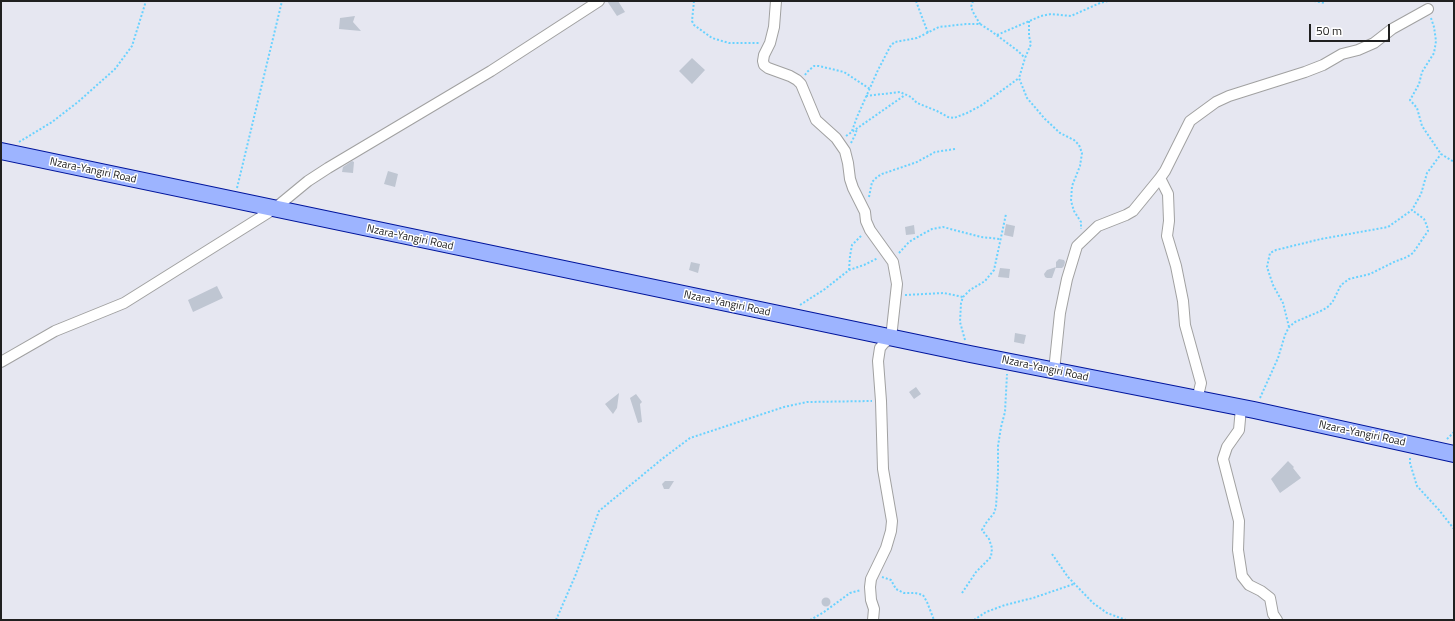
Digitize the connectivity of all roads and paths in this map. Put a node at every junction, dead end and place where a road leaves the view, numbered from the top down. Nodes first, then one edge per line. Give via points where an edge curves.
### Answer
1 (146, 1) edge
2 (282, 1) edge
3 (599, 1) edge
4 (694, 1) edge
5 (776, 1) edge
6 (916, 1) edge
7 (973, 1) edge
8 (1108, 1) edge
9 (1314, 1) edge
10 (1325, 3) dead end
11 (1428, 9) joint
12 (1030, 21) junction
13 (980, 24) junction
14 (928, 33) junction
15 (997, 34) junction
16 (770, 43) junction
17 (1024, 58) junction
18 (1019, 78) junction
19 (801, 84) junction
20 (870, 89) junction
21 (905, 95) junction
22 (866, 96) junction
23 (857, 128) junction
24 (852, 131) junction
25 (838, 141) junction
26 (955, 149) dead end
27 (845, 150) junction
28 (3, 152) edge
29 (1441, 154) junction
30 (1454, 162) edge
31 (1160, 178) junction
32 (234, 200) junction
33 (274, 209) junction
34 (1412, 210) junction
35 (865, 212) junction
36 (1006, 214) dead end
37 (870, 230) junction
38 (1000, 239) junction
39 (1077, 246) junction
40 (890, 258) junction
41 (849, 270) junction
42 (896, 297) junction
43 (963, 297) junction
44 (785, 316) junction
45 (1289, 327) junction
46 (891, 338) junction
47 (970, 354) junction
48 (1008, 361) junction
49 (1, 362) edge
50 (1054, 371) junction
51 (1197, 400) junction
52 (882, 401) junction
53 (1248, 409) junction
54 (1410, 444) junction
55 (1454, 454) edge
56 (1454, 529) edge
57 (1052, 554) dead end
58 (870, 582) junction
59 (1074, 584) junction
60 (962, 593) dead end
61 (556, 620) edge
62 (810, 620) edge
63 (873, 620) edge
64 (934, 620) edge
65 (974, 620) edge
66 (1126, 620) edge
67 (1277, 620) edge

1 - 28 path via 132,46 115,69 52,122
2 - 32 path
3 - 33 street via 491,71 328,168
4 - 16 path via 692,21 712,38 729,43
5 - 16 street
6 - 14 path
7 - 13 path via 971,7
8 - 12 path via 1071,16 1051,14
9 - 10 path
11 - 29 path via 1434,27 1434,53 1422,72 1410,100 1417,108 1422,126
11 - 31 street via 1392,29 1374,43 1342,54 1305,72 1216,102 1190,121
12 - 15 path
12 - 17 path via 1031,44
13 - 14 path via 939,27
13 - 15 path
14 - 20 path via 891,45
15 - 17 path
16 - 19 street via 764,55 764,65 790,76
17 - 18 path
18 - 21 path via 982,105 954,118 917,103
18 - 39 path via 1026,98 1060,133 1074,140 1082,153 1072,186 1071,200 1081,222
19 - 20 path via 807,72 814,66 819,66 844,72
19 - 25 street via 816,120
20 - 22 path
21 - 22 path via 900,92
21 - 23 path
22 - 24 path
23 - 24 path
23 - 27 path via 856,135
24 - 25 path
25 - 27 street
26 - 35 path via 935,152 917,162 877,177 869,190
27 - 35 street via 852,188
28 - 32 main road, Nzara-Yangiri Road
29 - 30 path
29 - 34 path via 1427,173 1421,194
31 - 39 street via 1133,211 1098,226
31 - 51 street via 1168,194 1167,236 1183,301 1185,325 1201,383
32 - 33 main road, Nzara-Yangiri Road
33 - 44 main road, Nzara-Yangiri Road
33 - 49 street via 124,303 55,331
34 - 45 path via 1424,219 1428,226 1428,232 1413,253 1370,274 1349,279 1341,285 1324,310
34 - 45 path via 1388,227 1321,239 1270,253 1267,267 1283,303
35 - 37 street
36 - 38 path
37 - 40 street
37 - 41 path via 852,245
38 - 40 path via 943,227 932,229 909,242
38 - 43 path via 994,270 986,281
39 - 50 street via 1060,313
40 - 41 path via 881,256 864,266
40 - 42 street via 897,284
41 - 44 path
42 - 43 path via 937,293
42 - 46 street
43 - 47 path via 960,322
44 - 46 main road, Nzara-Yangiri Road
45 - 53 path via 1278,358
46 - 47 main road, Nzara-Yangiri Road
46 - 52 street via 880,348 878,362
47 - 48 main road, Nzara-Yangiri Road
48 - 50 main road, Nzara-Yangiri Road
48 - 60 path via 1005,412 998,446 996,507 982,530 989,539 991,557 976,572
50 - 51 main road, Nzara-Yangiri Road
51 - 53 main road, Nzara-Yangiri Road
52 - 58 street via 883,469 892,521 886,548
52 - 61 path via 807,402 784,406 690,438 599,511
53 - 54 main road, Nzara-Yangiri Road
53 - 67 street via 1223,459 1239,521 1238,550 1242,576 1249,585 1270,598
54 - 55 main road, Nzara-Yangiri Road
54 - 56 path via 1410,463 1418,486
57 - 59 path
58 - 62 path
58 - 63 street
58 - 64 path via 883,577 891,580 896,589 904,593 915,592 922,595
59 - 65 path via 986,612
59 - 66 path via 1102,610

